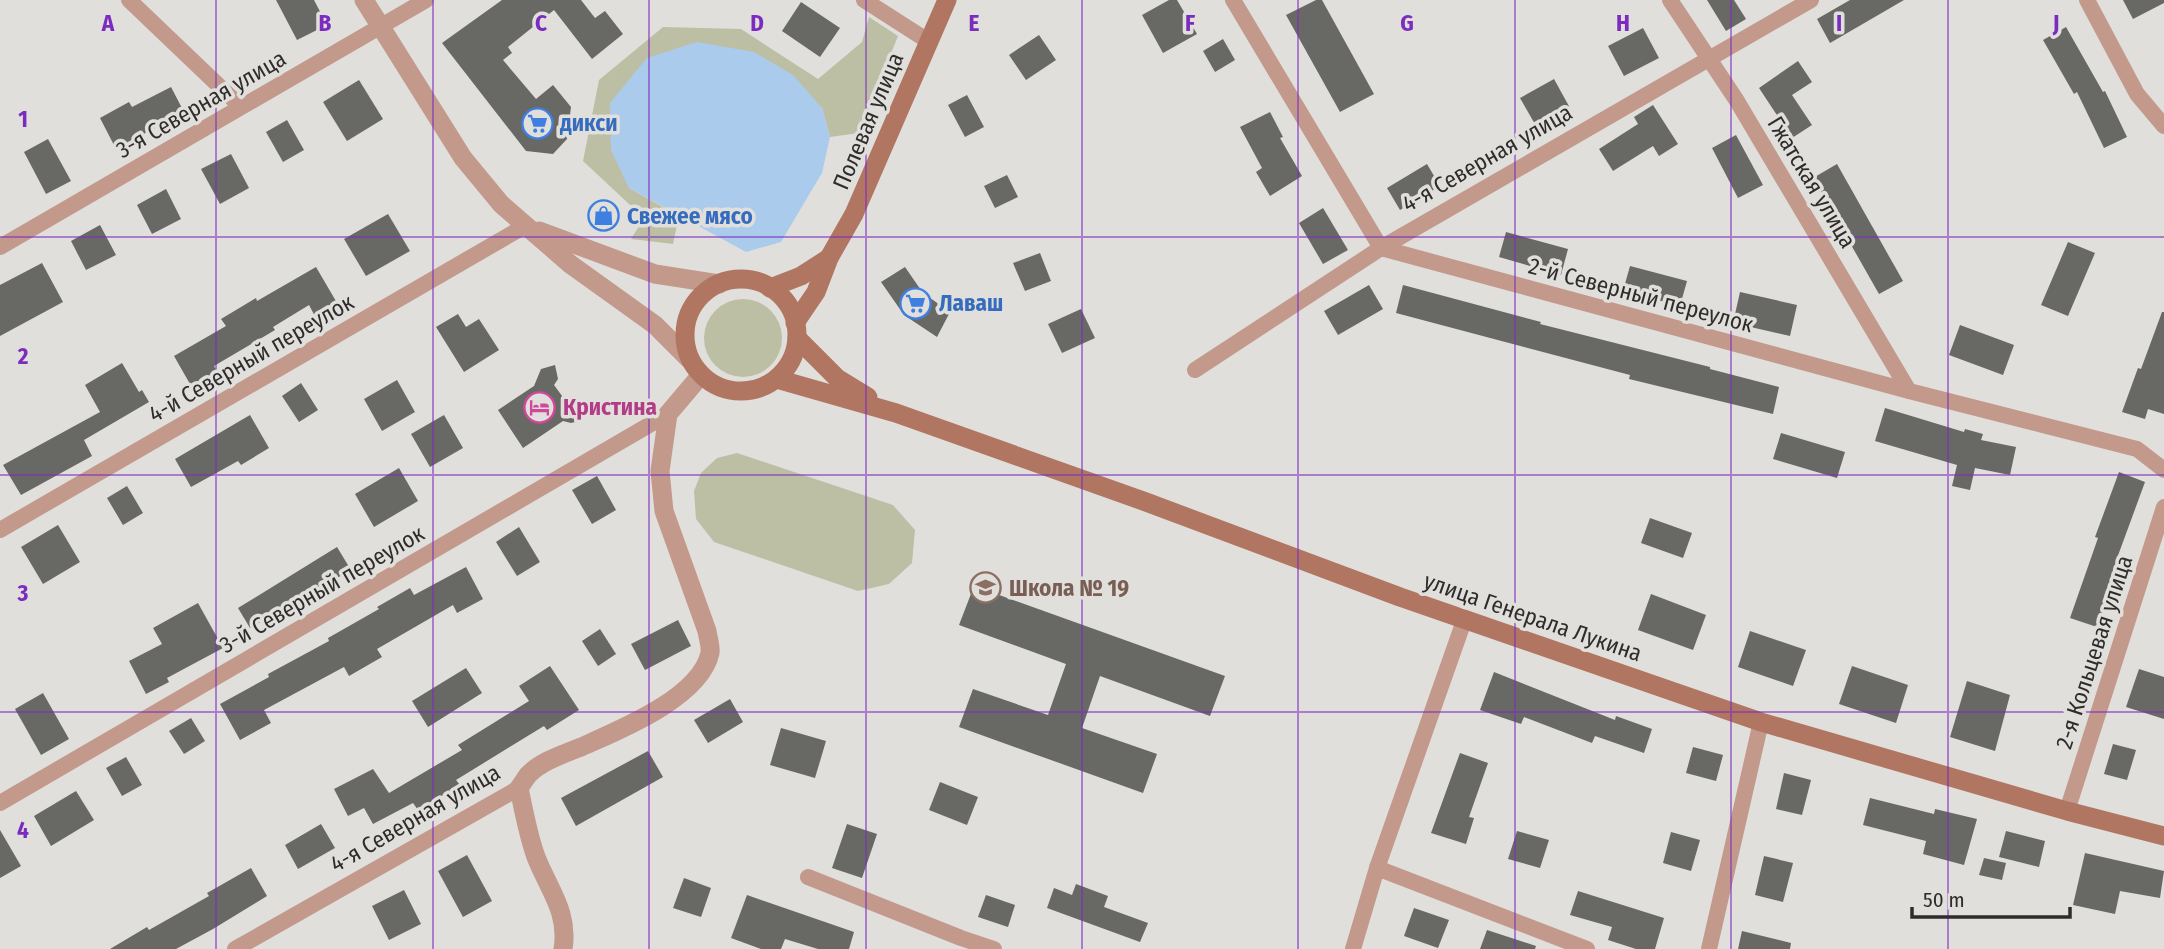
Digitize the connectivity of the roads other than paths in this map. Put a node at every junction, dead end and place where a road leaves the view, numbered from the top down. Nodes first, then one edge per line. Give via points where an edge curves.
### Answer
1 (129, 0) edge
2 (363, 0) edge
3 (426, 0) edge
4 (864, 0) edge
5 (947, 0) edge
6 (1233, 0) edge
7 (1670, 0) edge
8 (1811, 0) edge
9 (2087, 0) edge
10 (380, 29) junction
11 (928, 41) junction
12 (1708, 58) junction
13 (240, 106) junction
14 (2164, 126) edge
15 (525, 226) junction
16 (0, 247) edge
17 (1381, 248) junction
18 (829, 258) junction
19 (719, 284) junction
20 (770, 288) junction
21 (796, 330) junction
22 (695, 367) junction
23 (1195, 370) dead end
24 (777, 379) junction
25 (1909, 391) junction
26 (896, 413) junction
27 (668, 414) junction
28 (2164, 470) edge
29 (2164, 508) edge
30 (0, 530) edge
31 (1465, 618) junction
32 (1761, 722) junction
33 (519, 789) junction
34 (0, 803) edge
35 (2067, 811) junction
36 (2164, 836) edge
37 (1377, 868) junction
38 (808, 877) dead end
39 (959, 944) edge
40 (235, 949) edge
41 (563, 949) edge
42 (994, 949) edge
43 (1353, 949) edge
44 (1587, 949) edge
45 (1709, 949) edge

1 - 13 street
2 - 10 street
3 - 10 street, 3-я Северная улица
4 - 11 street
5 - 11 main road, Полевая улица
6 - 17 street
7 - 12 street, Гжатская улица
8 - 12 street, 4-я Северная улица
9 - 14 street via 2137,94
10 - 13 street, 3-я Северная улица
10 - 15 street via 463,158
11 - 18 main road, Полевая улица via 876,166
12 - 17 street, 4-я Северная улица
12 - 25 street, Гжатская улица
13 - 16 street, 3-я Северная улица
15 - 19 street via 655,274
15 - 22 street via 656,325
15 - 30 street, 4-й Северный переулок
17 - 23 street, 4-я Северная улица
17 - 25 street, 2-й Северный переулок
18 - 20 main road, Полевая улица
18 - 21 main road, Полевая улица
19 - 20 main road via 745,280
19 - 22 main road via 692,307 686,324 685,342
20 - 21 main road via 786,303
21 - 24 main road via 791,360
21 - 26 main road, улица Генерала Лукина via 847,385
22 - 24 main road via 724,390 752,391
22 - 27 street
24 - 26 main road, улица Генерала Лукина
25 - 28 street, 2-й Северный переулок via 2137,449
26 - 31 main road, улица Генерала Лукина
27 - 33 street, 4-я Северная улица via 660,471 664,512 710,651 697,678 665,704 552,759 529,774
27 - 34 street, 3-й Северный переулок
29 - 35 street, 2-я Кольцевая улица
31 - 32 main road, улица Генерала Лукина
31 - 37 street
32 - 35 main road, улица Генерала Лукина
32 - 45 street
33 - 40 street, 4-я Северная улица
33 - 41 street via 537,858 560,907 566,932
35 - 36 main road, улица Генерала Лукина
37 - 43 street
37 - 44 street
38 - 39 street
39 - 42 street

